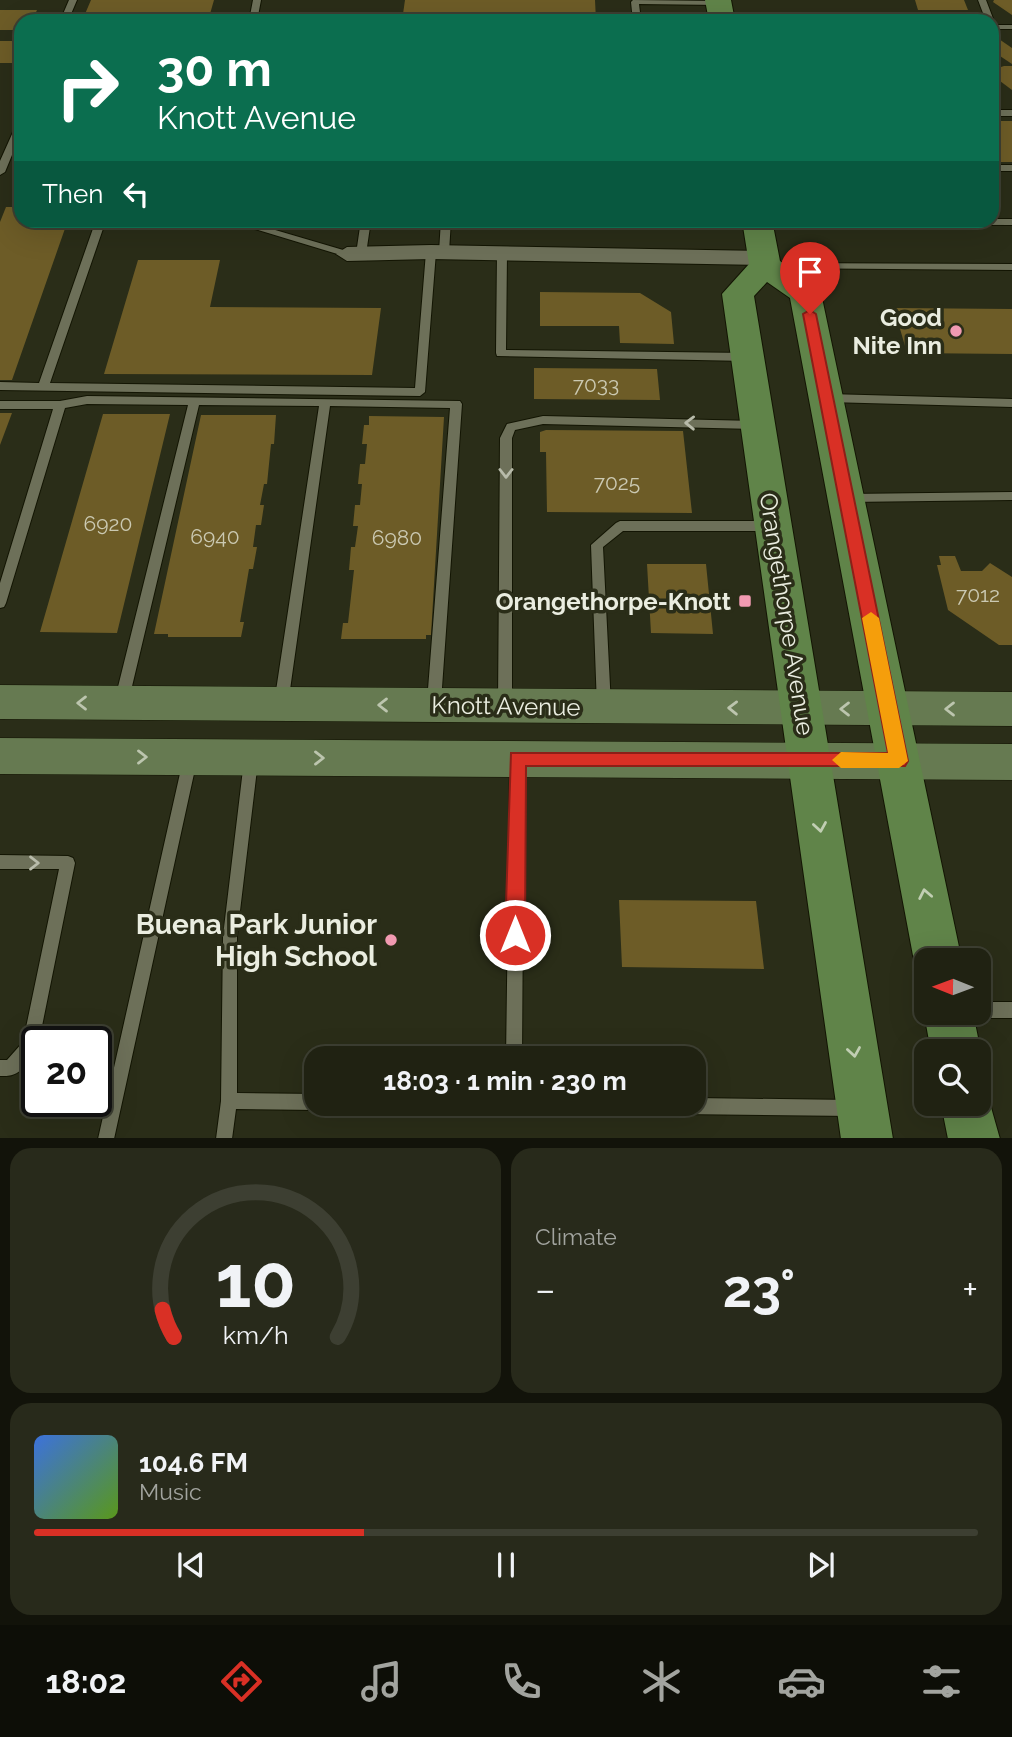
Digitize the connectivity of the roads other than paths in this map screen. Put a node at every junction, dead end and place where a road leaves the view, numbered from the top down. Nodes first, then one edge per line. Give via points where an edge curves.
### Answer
1 (719, 8) edge
2 (636, 14) edge
3 (14, 139) edge
4 (0, 172) edge
5 (99, 228) edge
6 (258, 228) edge
7 (363, 228) edge
8 (444, 228) edge
9 (758, 228) edge
10 (437, 252) junction
11 (502, 253) junction
12 (354, 254) junction
13 (764, 262) junction
14 (1012, 267) edge
15 (748, 357) junction
16 (0, 386) edge
17 (43, 387) junction
18 (827, 398) junction
19 (194, 402) junction
20 (1012, 403) edge
21 (326, 404) junction
22 (0, 405) edge
23 (60, 405) junction
24 (759, 425) junction
25 (1012, 496) edge
26 (847, 498) junction
27 (774, 526) junction
28 (0, 603) edge
29 (0, 702) edge
30 (121, 703) junction
31 (281, 704) junction
32 (434, 705) junction
33 (505, 705) junction
34 (604, 706) junction
35 (802, 709) junction
36 (888, 709) junction
37 (1012, 709) edge
38 (0, 756) edge
39 (190, 757) junction
40 (251, 757) junction
41 (517, 758) junction
42 (810, 760) junction
43 (899, 761) junction
44 (1012, 762) edge
45 (0, 862) edge
46 (935, 948) edge
47 (991, 1010) edge
48 (1012, 1010) edge
49 (514, 1046) edge
50 (0, 1068) edge
51 (229, 1101) junction
52 (304, 1102) edge
53 (706, 1114) edge
54 (969, 1116) edge
55 (865, 1123) edge
56 (106, 1138) edge
57 (224, 1138) edge
58 (974, 1138) edge

1 - 2 lane via 635,2
3 - 4 lane
5 - 17 lane
6 - 12 lane
7 - 12 lane
8 - 10 lane
9 - 13 main road
10 - 11 street
10 - 12 street
10 - 17 lane via 420,392
11 - 13 street
11 - 15 lane via 501,353
13 - 14 lane
13 - 15 main road, Orangethorpe Avenue via 738,294
13 - 18 main road via 805,293
15 - 24 main road, Orangethorpe Avenue
16 - 17 lane
18 - 20 lane
18 - 26 main road
19 - 21 lane
19 - 23 lane via 88,400
19 - 30 lane
21 - 31 lane
21 - 32 lane via 456,404
22 - 23 lane
23 - 28 lane
24 - 27 main road, Orangethorpe Avenue
24 -> 33 lane via 543,420 511,427 506,438
25 - 26 lane
26 - 36 main road
27 - 34 lane via 620,526 597,545
27 - 35 main road, Orangethorpe Avenue
30 -> 29 main road, Knott Avenue
30 - 31 main road, Knott Avenue
32 -> 31 main road, Knott Avenue
32 - 33 main road, Knott Avenue
33 - 34 main road, Knott Avenue
35 -> 34 main road, Knott Avenue
36 -> 35 main road, Knott Avenue
35 - 42 main road, Orangethorpe Avenue
37 -> 36 main road, Knott Avenue
36 - 43 main road
38 -> 39 main road
39 - 40 main road
39 - 56 lane
40 -> 41 main road
40 - 51 lane via 230,936
41 - 42 main road
41 - 49 lane
42 - 43 main road
42 -> 55 main road, Orangethorpe Avenue
43 - 44 main road
46 -> 43 main road
45 -> 50 lane via 68,863 30,1046 10,1068
47 - 48 lane
51 - 52 lane
51 - 57 lane
53 - 55 lane
54 - 58 main road

